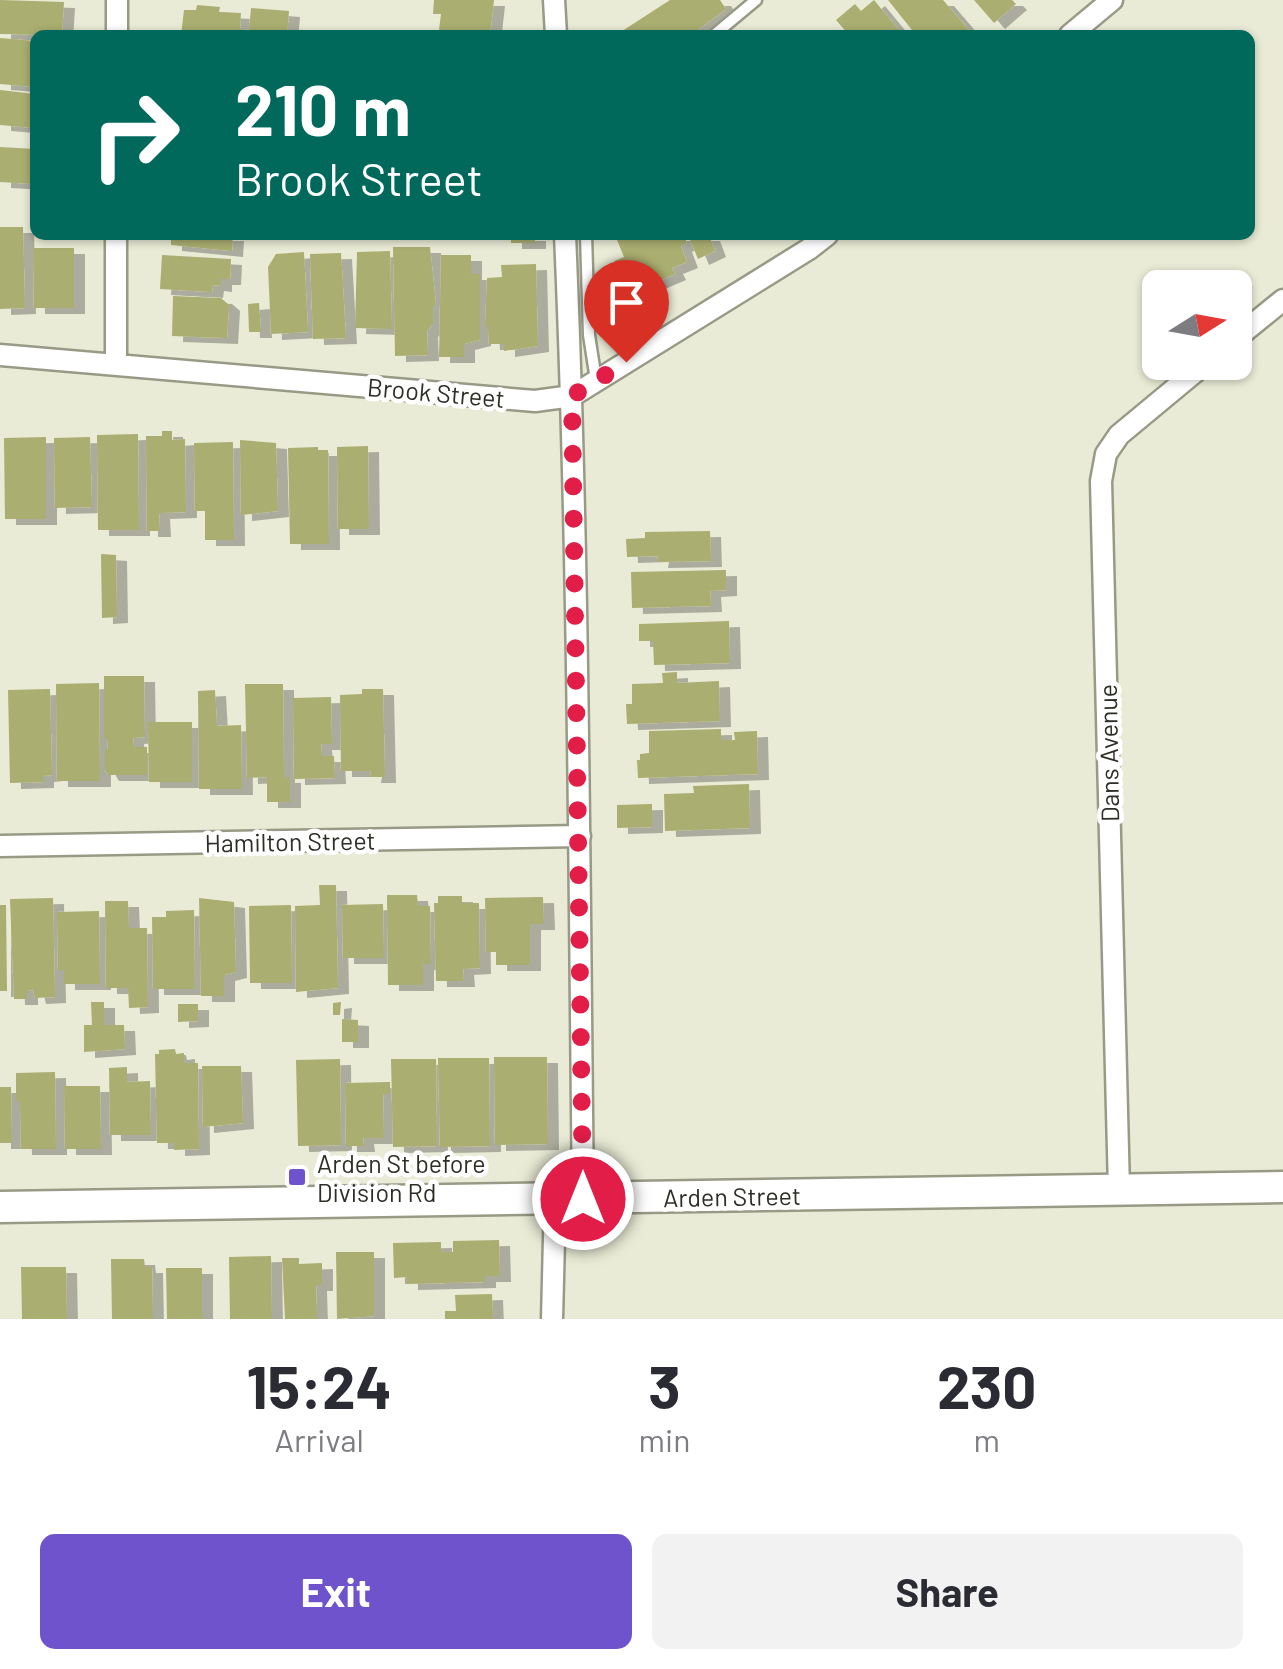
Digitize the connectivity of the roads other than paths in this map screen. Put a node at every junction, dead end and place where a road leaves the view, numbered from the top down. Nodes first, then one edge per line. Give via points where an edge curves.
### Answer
1 (117, 0) edge
2 (554, 0) edge
3 (756, 0) edge
4 (1112, 0) edge
5 (117, 30) edge
6 (556, 30) edge
7 (720, 30) edge
8 (1076, 30) edge
9 (116, 240) edge
10 (564, 240) edge
11 (586, 240) edge
12 (821, 240) edge
13 (1283, 300) edge
14 (1252, 325) edge
15 (0, 355) edge
16 (116, 365) junction
17 (1185, 380) edge
18 (596, 381) junction
19 (572, 396) junction
20 (580, 836) junction
21 (0, 846) edge
22 (1283, 1187) edge
23 (1119, 1190) junction
24 (569, 1199) junction
25 (0, 1207) edge
26 (552, 1319) edge

1 - 5 street
2 - 6 street
3 - 7 lane
4 - 8 street
9 - 16 street
10 - 19 street
11 - 18 lane
12 - 18 street, Brook Street
13 - 14 street
15 - 16 street, Brook Street
16 - 19 street, Brook Street via 535,401
17 - 23 street, Dans Avenue via 1119,435 1106,454 1101,481
18 - 19 street, Brook Street
19 - 20 street
20 - 21 street, Hamilton Street
20 - 24 street
22 - 23 main road, Arden Street
23 - 24 main road, Arden Street
24 - 25 main road, Arden Street
24 - 26 street

